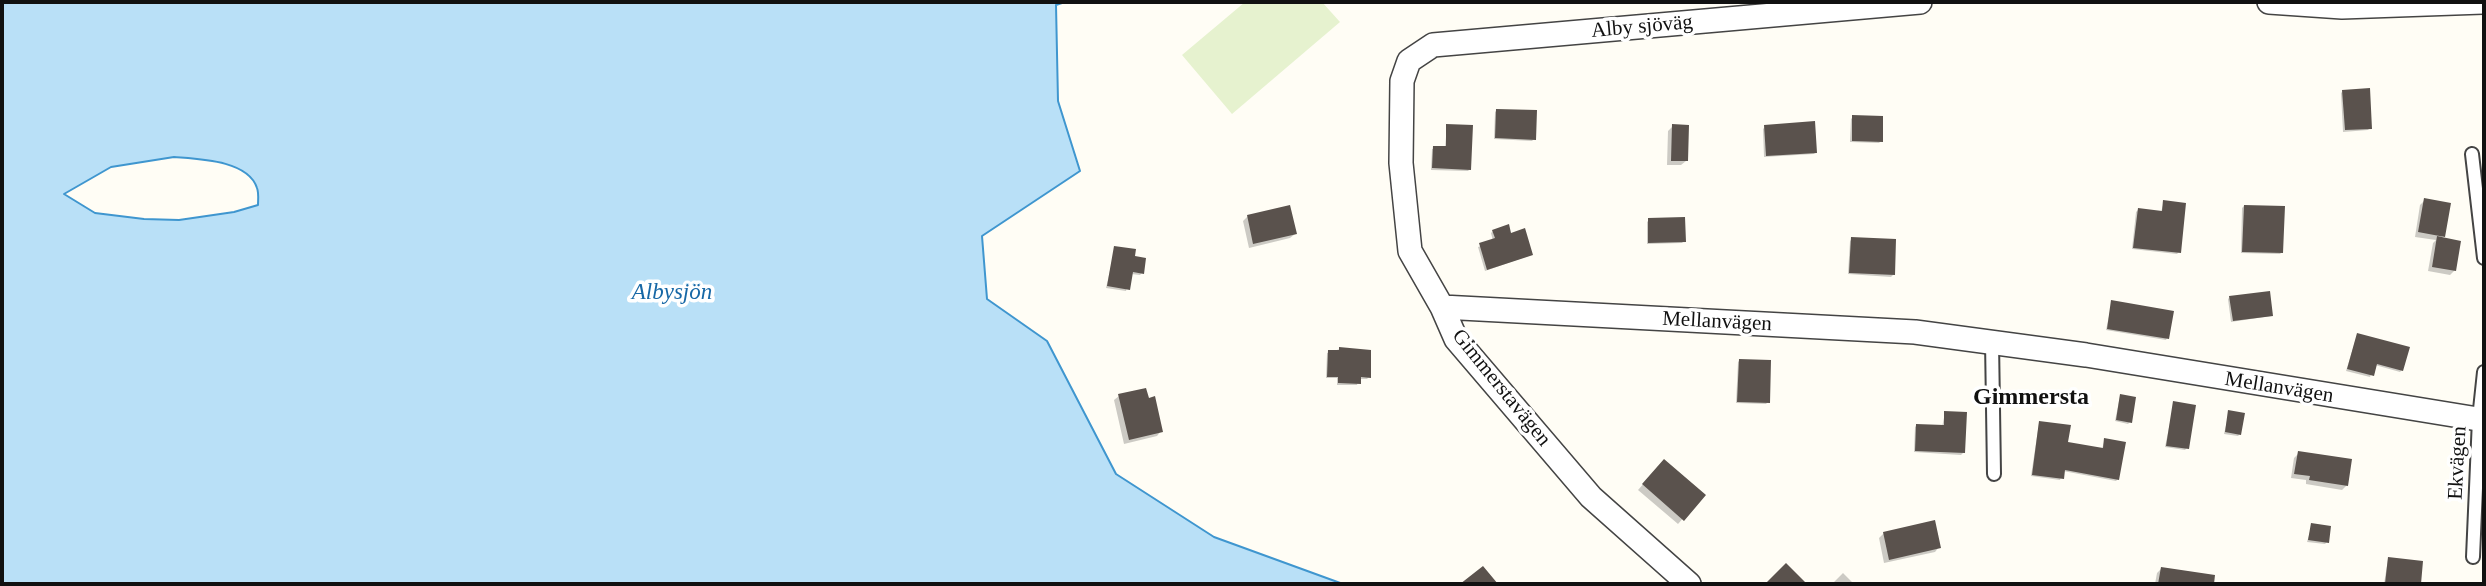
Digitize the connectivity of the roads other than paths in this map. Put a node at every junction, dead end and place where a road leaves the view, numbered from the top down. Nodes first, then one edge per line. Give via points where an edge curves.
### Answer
1 (1920, 2) edge
2 (2269, 2) edge
3 (2483, 2) edge
4 (1409, 61) joint
5 (2472, 153) dead end
6 (2484, 258) edge
7 (1442, 307) junction
8 (1992, 341) junction
9 (2484, 372) edge
10 (2482, 419) edge
11 (1994, 474) dead end
12 (2473, 557) dead end
13 (1689, 584) edge

1 - 4 street, Alby sjöväg via 1433,46
2 - 3 street via 2342,7
4 - 7 street, Gimmerstavägen via 1402,81 1401,163 1410,251
5 - 6 lane
7 - 8 street, Mellanvägen via 1915,332
7 - 13 street, Gimmerstavägen via 1456,339 1591,497
8 - 10 street, Mellanvägen
8 - 11 lane
9 - 10 lane, Ekvägen
10 - 12 lane, Ekvägen

